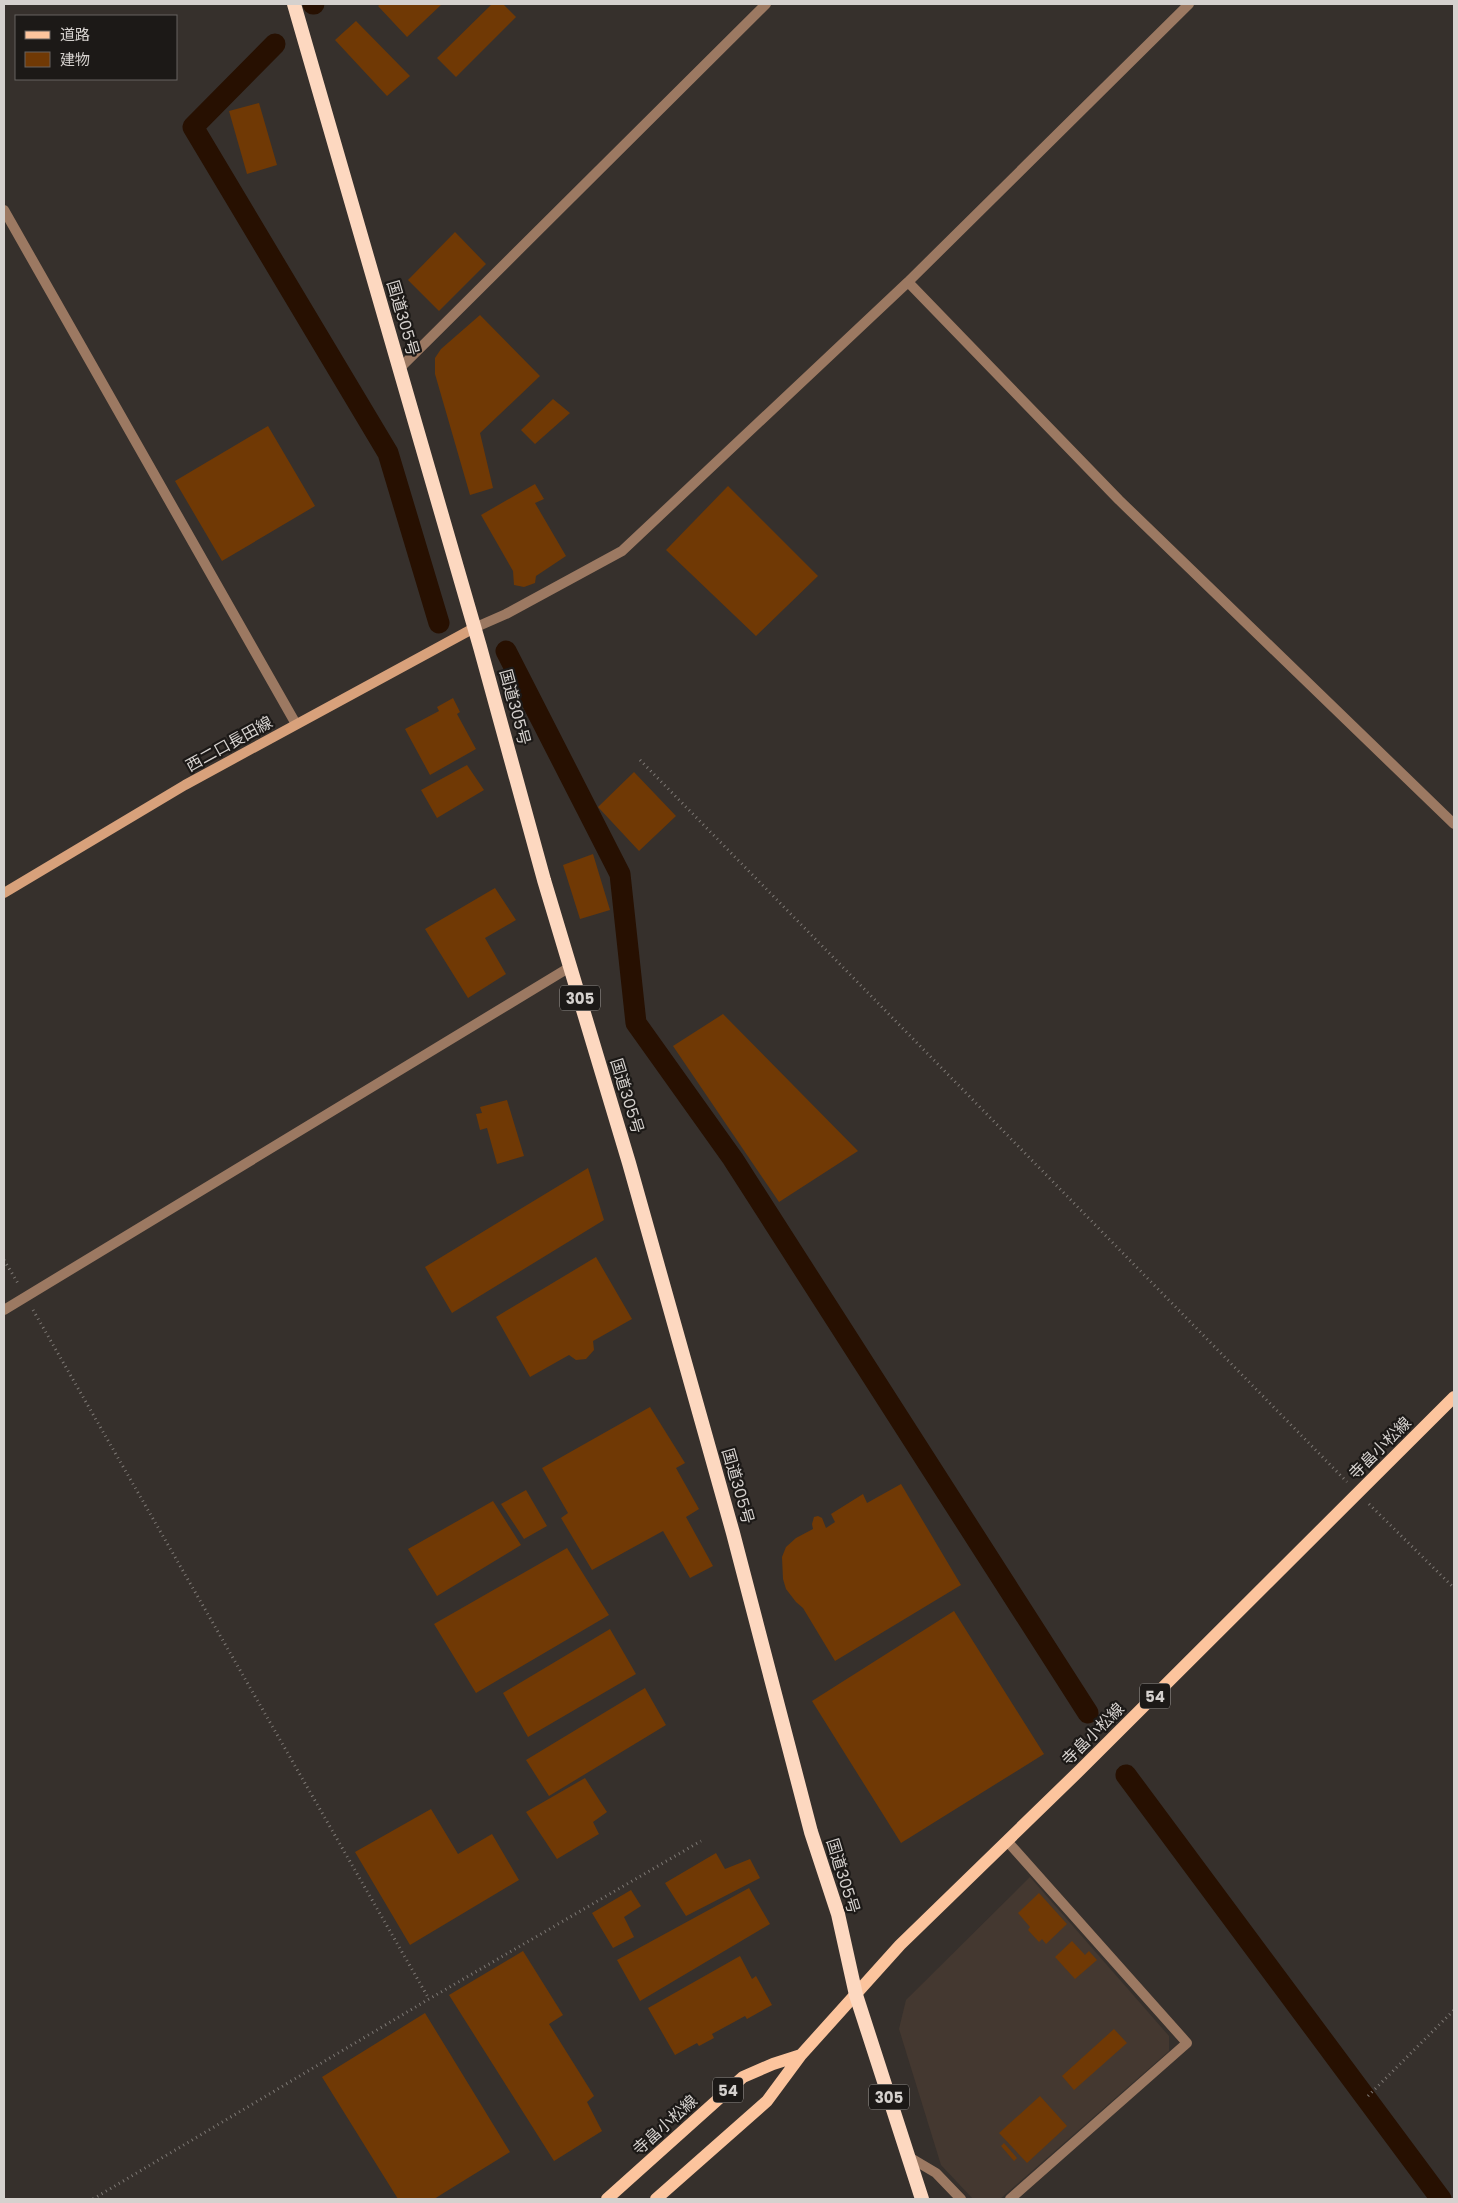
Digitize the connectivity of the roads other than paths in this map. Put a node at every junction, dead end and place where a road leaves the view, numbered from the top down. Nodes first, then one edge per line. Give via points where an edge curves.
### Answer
1 (294, 4) edge
2 (766, 4) edge
3 (1189, 4) edge
4 (4, 210) edge
5 (908, 282) junction
6 (399, 369) junction
7 (474, 628) junction
8 (296, 724) junction
9 (1454, 824) edge
10 (4, 893) edge
11 (570, 967) junction
12 (4, 1310) edge
13 (1454, 1397) edge
14 (1007, 1841) junction
15 (856, 1995) junction
16 (801, 2055) junction
17 (909, 2157) junction
18 (608, 2199) edge
19 (656, 2199) edge
20 (922, 2199) edge
21 (961, 2199) edge
22 (1010, 2199) edge

1 - 6 highway, 国道305号 / 305
2 - 6 street
3 - 5 street
4 - 8 street
5 - 7 street via 622,552
5 - 9 street via 1119,500
6 - 7 highway, 国道305号 / 305
7 - 8 main road, 西二口長田線
7 - 11 highway, 国道305号 / 305
8 - 10 main road, 西二口長田線
11 - 12 street
11 - 15 highway, 国道305号 / 305 via 629,1162 728,1514 811,1832 838,1914
13 - 14 main road, 寺畠小松線 / 54
14 - 15 main road, 寺畠小松線 / 54 via 900,1945
14 - 22 street via 1187,2043
15 - 16 main road, 寺畠小松線 / 54
15 - 17 highway, 国道305号 / 305
16 - 18 main road, 寺畠小松線 / 54 via 742,2077
16 - 19 main road, 寺畠小松線 / 54 via 767,2101
17 - 20 highway, 国道305号 / 305
17 - 21 street via 936,2173

